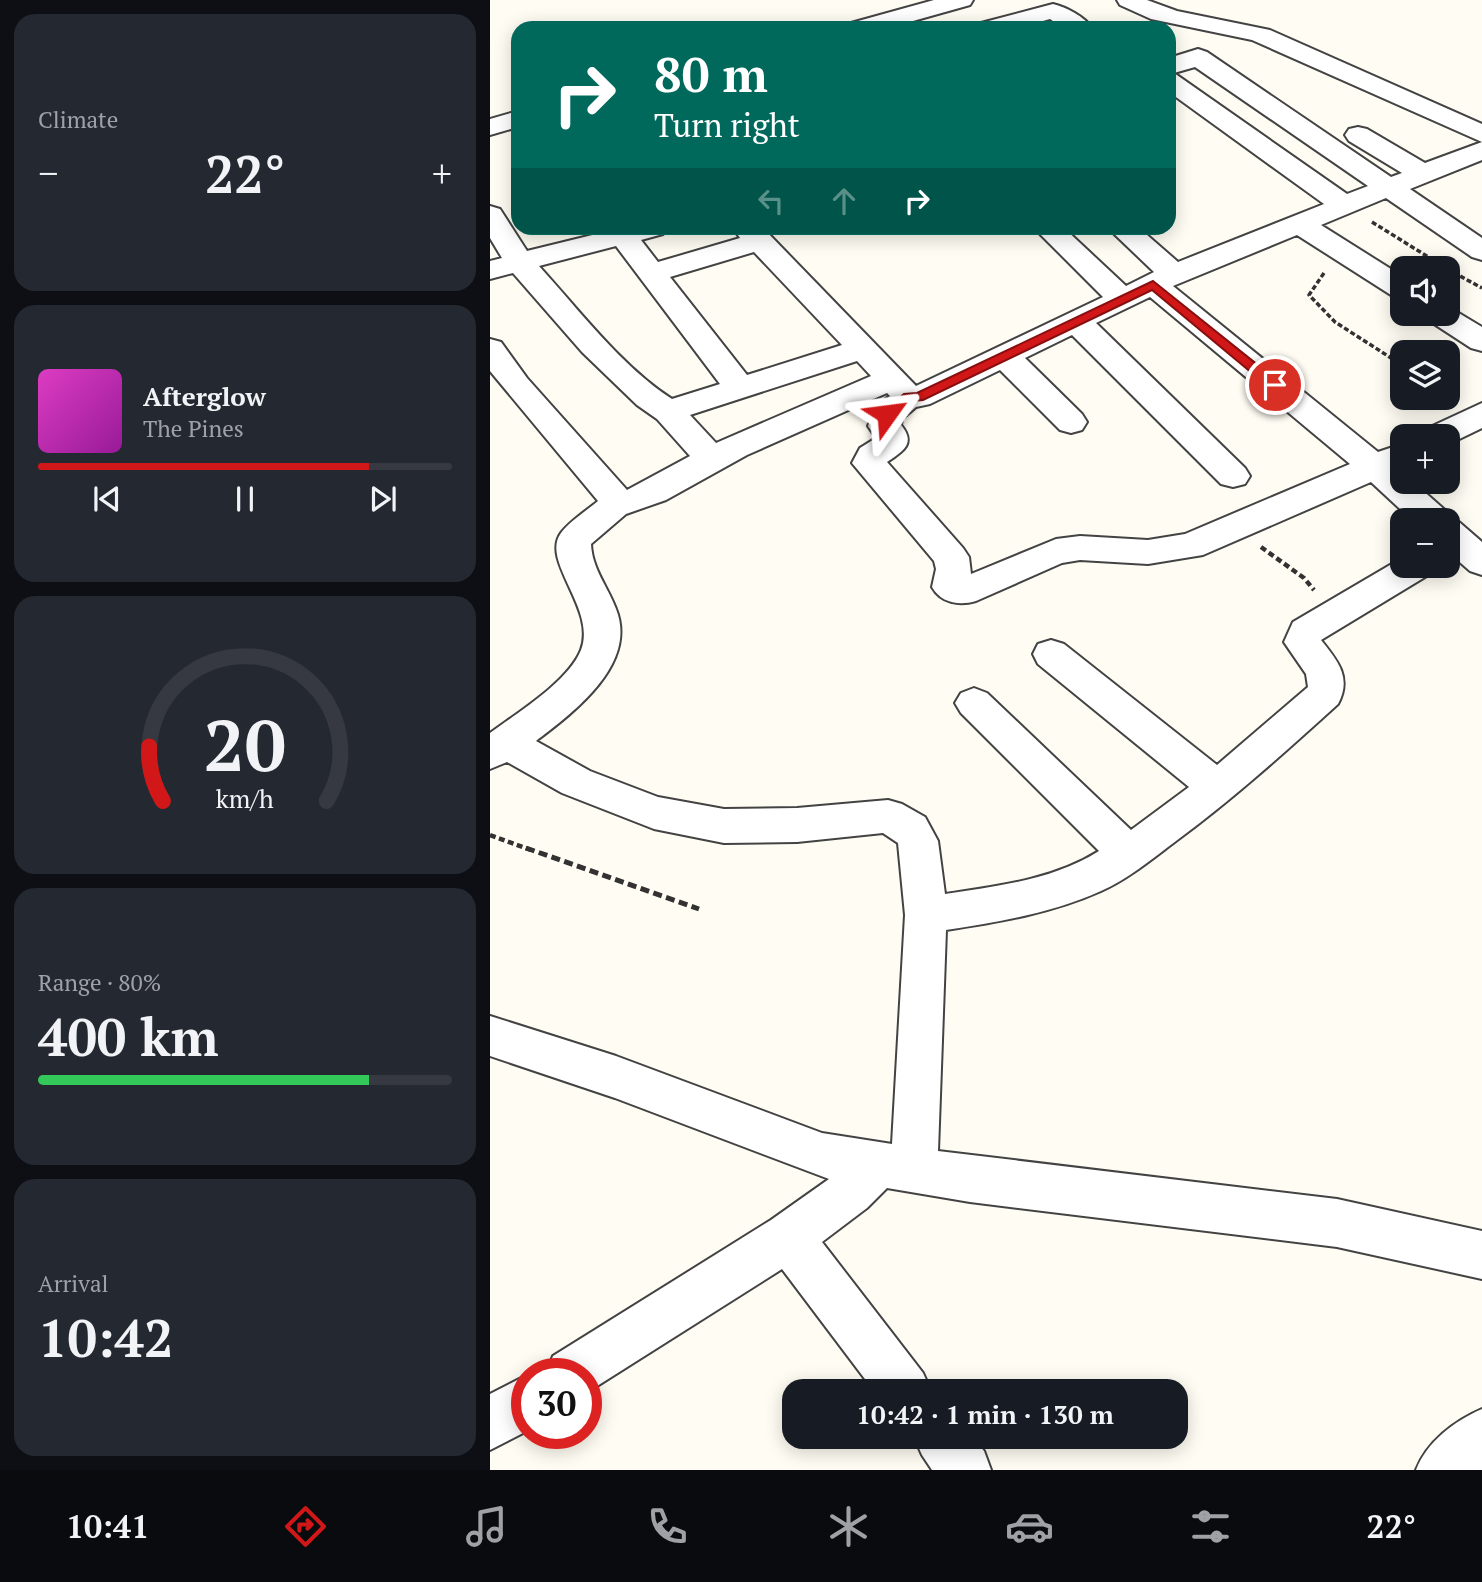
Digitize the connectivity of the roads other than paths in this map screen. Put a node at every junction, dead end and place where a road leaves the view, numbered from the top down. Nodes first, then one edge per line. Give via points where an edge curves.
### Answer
1 (961, 0) edge
2 (1129, 0) edge
3 (1079, 16) edge
4 (885, 21) edge
5 (1016, 21) edge
6 (1261, 35) junction
7 (1198, 57) junction
8 (1176, 65) edge
9 (1176, 85) edge
10 (511, 122) edge
11 (490, 127) edge
12 (1482, 134) edge
13 (1358, 135) dead end
14 (1469, 154) edge
15 (1422, 173) junction
16 (1482, 174) edge
17 (1387, 187) junction
18 (1344, 205) junction
19 (490, 215) edge
20 (1287, 228) junction
21 (618, 235) edge
22 (630, 235) edge
23 (751, 235) edge
24 (755, 235) edge
25 (1055, 235) edge
26 (1128, 235) edge
27 (1482, 251) edge
28 (520, 263) junction
29 (490, 270) edge
30 (652, 273) junction
31 (1164, 280) junction
32 (1390, 283) edge
33 (1123, 299) junction
34 (1076, 321) junction
35 (1459, 326) edge
36 (1482, 341) edge
37 (490, 349) edge
38 (862, 349) junction
39 (1004, 356) junction
40 (739, 387) junction
41 (900, 388) junction
42 (668, 411) junction
43 (1482, 415) edge
44 (1071, 422) dead end
45 (1460, 426) edge
46 (711, 459) junction
47 (1389, 462) edge
48 (1233, 476) dead end
49 (616, 505) junction
50 (1431, 508) edge
51 (1397, 578) edge
52 (1051, 654) dead end
53 (974, 703) dead end
54 (497, 748) edge
55 (1218, 789) junction
56 (1129, 854) junction
57 (926, 915) junction
58 (490, 1036) edge
59 (896, 1167) junction
60 (788, 1237) junction
61 (1482, 1255) edge
62 (596, 1358) edge
63 (896, 1379) edge
64 (511, 1411) edge
65 (490, 1424) edge
66 (1482, 1435) edge
67 (949, 1449) edge
68 (965, 1470) edge
69 (1442, 1470) edge

1 - 4 street
2 - 6 street via 1163,15
3 - 5 street via 1053,11
6 - 7 street
6 - 12 street
7 - 8 street
7 - 17 street
9 - 18 street
10 - 11 street
13 - 15 street
14 - 15 street
14 - 16 street
15 - 17 street
17 - 18 street
17 - 27 street
18 - 20 street
19 - 28 street
20 - 31 street
20 - 32 street
21 - 28 street
22 - 30 street
23 - 30 street
24 - 38 street
25 - 33 street
26 - 31 street
28 - 29 street
28 - 42 street via 603,354
30 - 40 street
31 - 33 street
31 - 47 street
33 - 34 street
34 - 39 street
34 - 48 street
35 - 36 street
37 - 49 street
38 - 40 street
38 - 41 street
39 - 41 street via 919,397
39 - 44 street
40 - 42 street
41 - 46 street via 802,416
41 - 47 street via 884,426 893,443 869,463 951,557 950,587 958,592 1056,551 1164,552 1191,547
42 - 46 street
43 - 45 street
46 - 49 street via 636,500
47 - 50 street
49 - 54 street via 584,529 574,540 572,551 605,624 604,643 591,669 566,694
51 - 55 street via 1306,632 1302,642 1326,677 1325,694
52 - 55 street
53 - 56 street
54 - 57 street via 654,813 724,826 888,816 903,822 918,842
55 - 56 street
56 - 57 street via 1087,878 1048,892
57 - 59 street
58 - 59 street via 616,1077 822,1155
59 - 60 street via 850,1192
59 - 61 street via 970,1180 1337,1223
60 - 62 street
60 - 63 street
64 - 65 street
66 - 69 street
67 - 68 street

